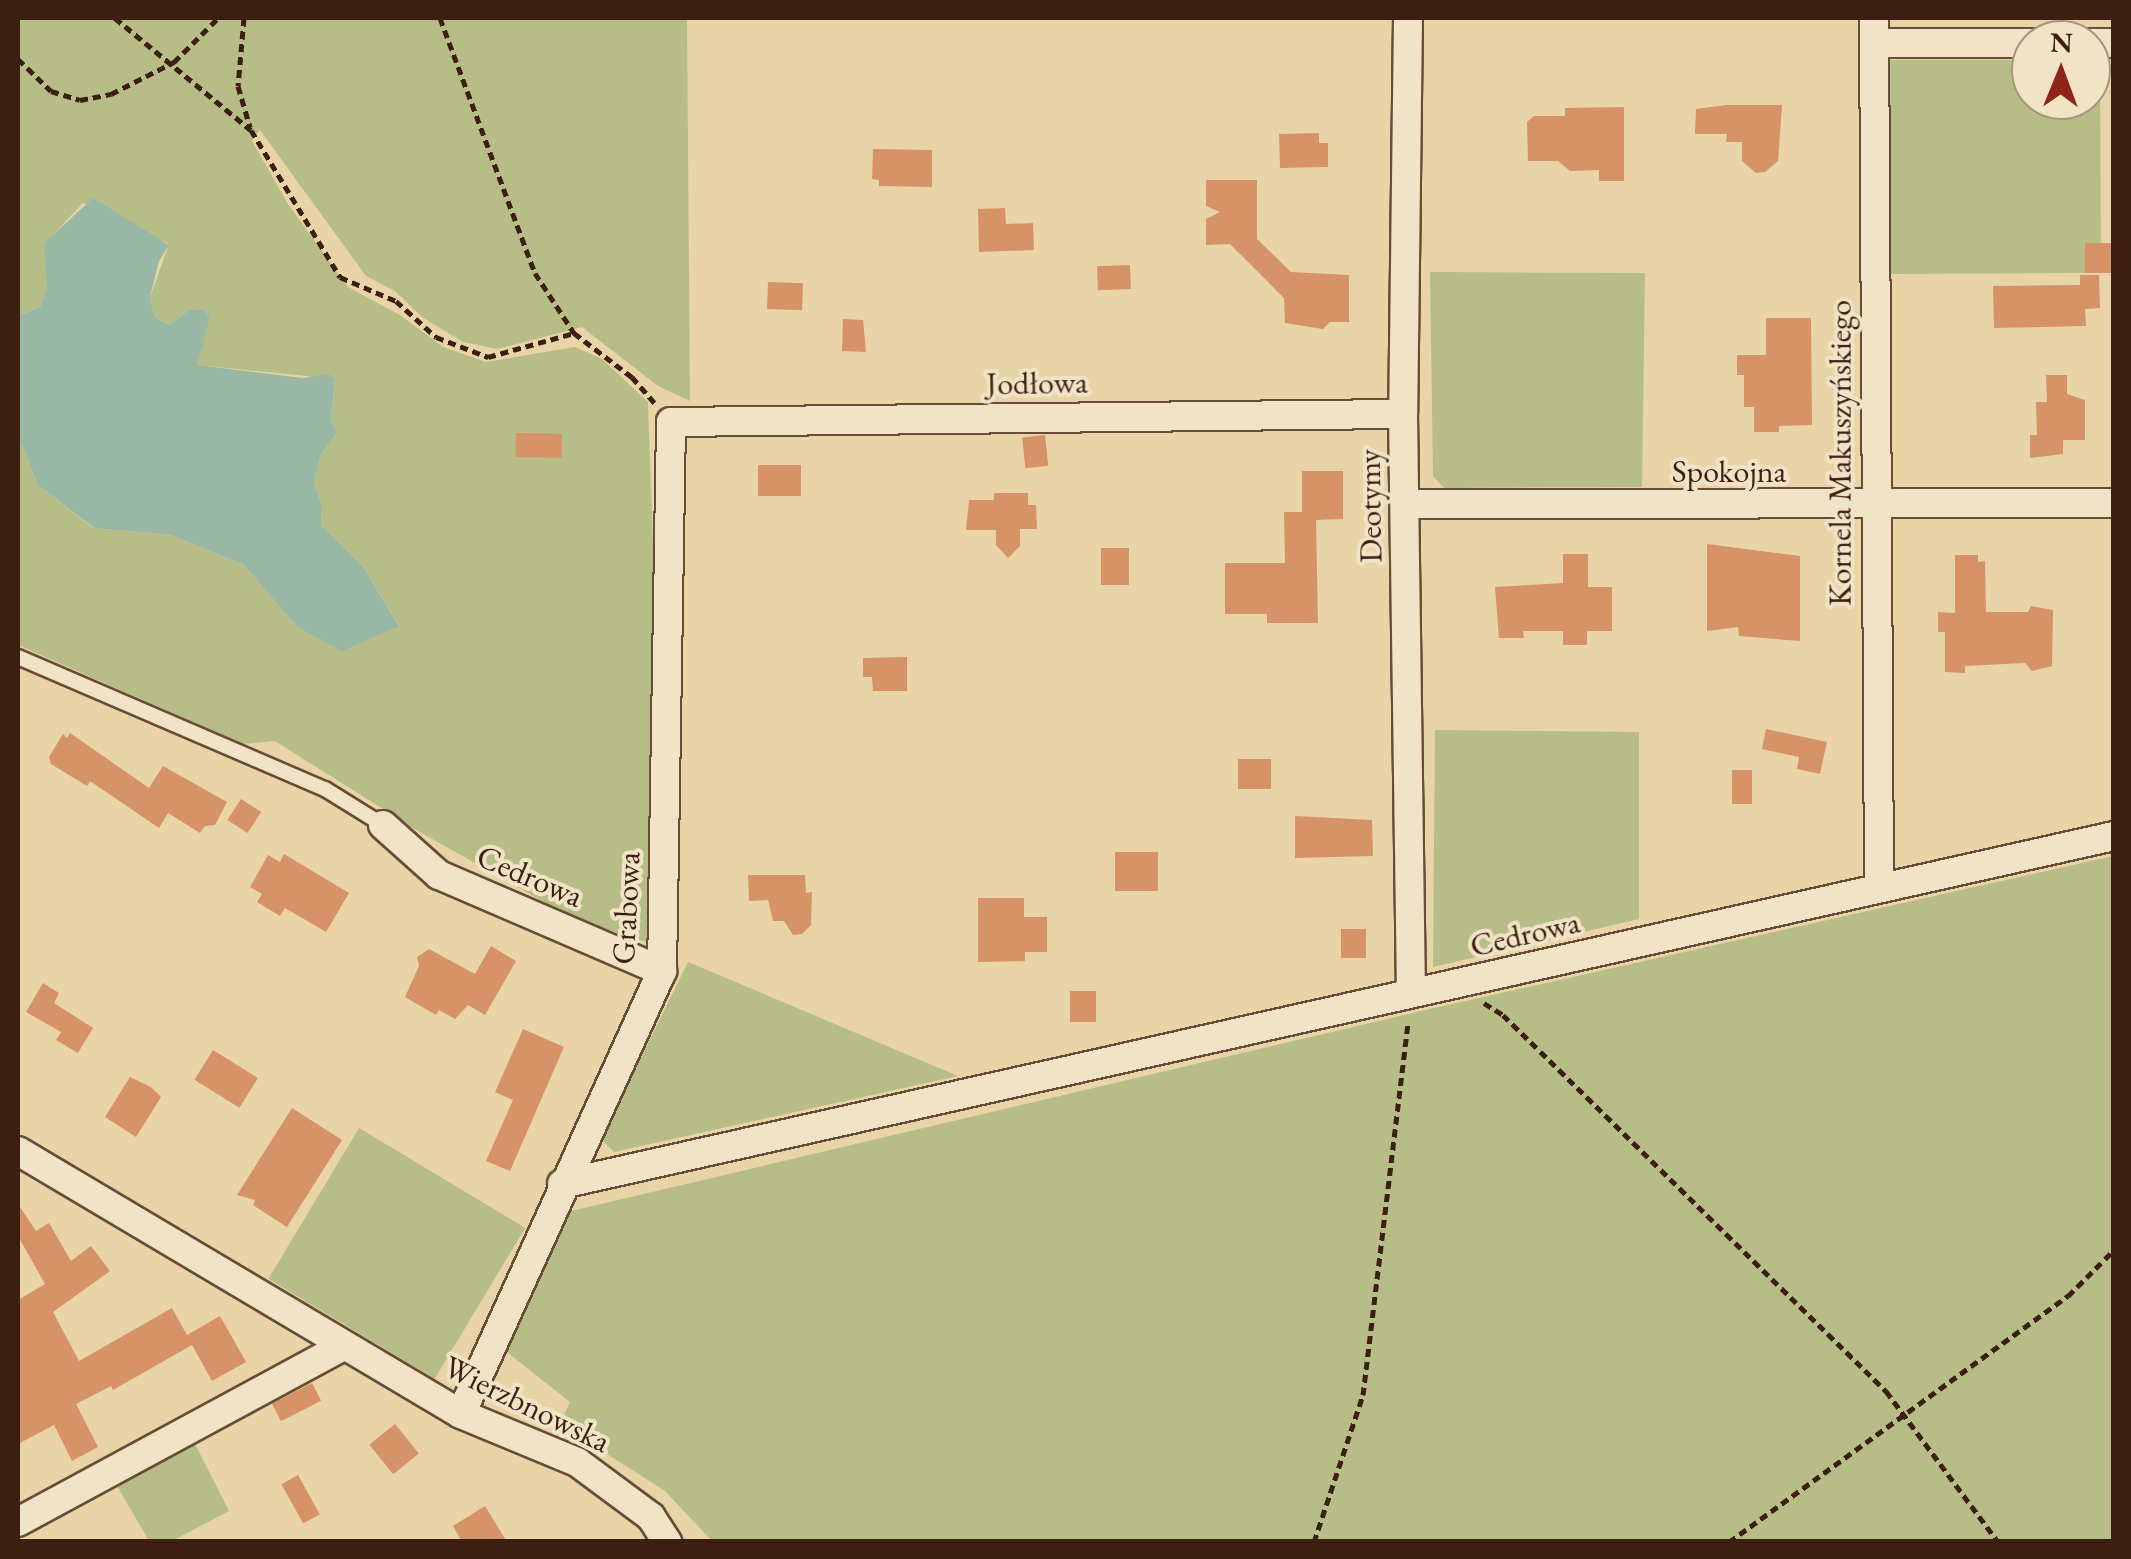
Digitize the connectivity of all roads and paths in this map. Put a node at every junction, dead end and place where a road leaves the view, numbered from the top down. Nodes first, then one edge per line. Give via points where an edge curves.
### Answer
1 (116, 18) edge
2 (218, 18) edge
3 (244, 18) edge
4 (440, 18) edge
5 (1408, 18) edge
6 (1874, 30) edge
7 (2011, 41) edge
8 (18, 59) edge
9 (174, 62) junction
10 (251, 130) junction
11 (574, 333) junction
12 (1403, 414) junction
13 (671, 422) junction
14 (2114, 503) edge
15 (1404, 504) junction
16 (1874, 506) junction
17 (18, 656) edge
18 (383, 825) joint
19 (2114, 836) edge
20 (1879, 888) junction
21 (662, 971) junction
22 (1456, 986) junction
23 (1411, 993) junction
24 (18, 1151) edge
25 (562, 1184) junction
26 (2114, 1250) edge
27 (343, 1346) junction
28 (1902, 1412) junction
29 (460, 1414) junction
30 (18, 1522) edge
31 (667, 1542) edge
32 (1314, 1542) edge
33 (1729, 1542) edge
34 (1998, 1542) edge

1 - 9 path
2 - 9 path
3 - 10 path via 238,86
4 - 11 path via 535,273
5 - 12 street, Deotymy
6 - 7 street
6 - 16 street, Kornela Makuszyńskiego
8 - 9 path via 51,90 80,100 111,94
9 - 10 path
10 - 11 path via 340,277 396,301 436,338 488,357
11 - 13 path via 632,377
12 - 13 street, Jodłowa
12 - 15 street, Deotymy
13 - 21 street, Grabowa
14 - 16 street, Spokojna
15 - 16 street, Spokojna
15 - 23 street, Deotymy
16 - 20 street, Kornela Makuszyńskiego
17 - 18 lane via 325,790
18 - 21 street, Cedrowa via 439,874
19 - 20 street, Cedrowa
20 - 22 street, Cedrowa
21 - 25 street, Grabowa
22 - 23 street, Cedrowa
22 - 28 path via 1503,1015
23 - 25 street, Cedrowa
23 - 32 path via 1363,1394
24 - 27 street, Wierzbnowska
25 - 29 street, Grabowa
26 - 28 path via 2068,1296 1947,1388
27 - 29 street, Wierzbnowska
27 - 30 street
28 - 33 path
28 - 34 path
29 - 31 street, Wierzbnowska via 577,1462 651,1517

